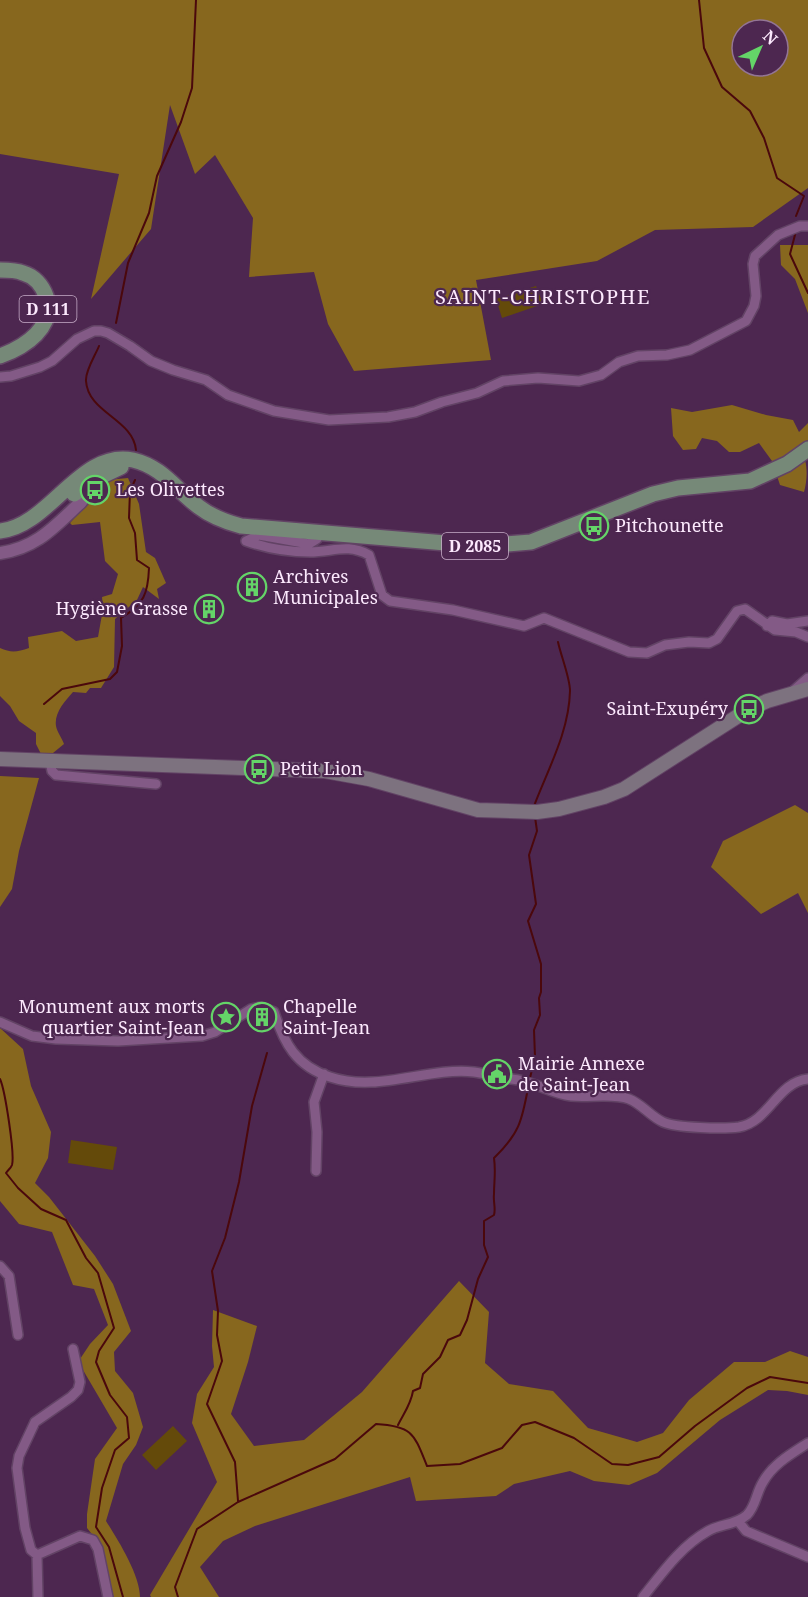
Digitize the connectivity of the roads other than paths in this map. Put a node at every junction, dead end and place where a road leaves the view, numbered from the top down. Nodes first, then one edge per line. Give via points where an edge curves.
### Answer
1 (808, 226) edge
2 (0, 270) edge
3 (0, 356) edge
4 (0, 377) edge
5 (808, 449) edge
6 (144, 464) junction
7 (80, 483) junction
8 (0, 531) edge
9 (319, 533) junction
10 (0, 539) edge
11 (0, 552) edge
12 (808, 621) edge
13 (767, 626) junction
14 (808, 637) edge
15 (808, 678) edge
16 (808, 689) edge
17 (791, 693) junction
18 (0, 759) edge
19 (29, 761) junction
20 (50, 761) junction
21 (0, 765) edge
22 (156, 784) dead end
23 (0, 1022) edge
24 (324, 1074) junction
25 (808, 1079) edge
26 (316, 1171) dead end
27 (0, 1266) edge
28 (18, 1335) dead end
29 (73, 1349) dead end
30 (808, 1443) edge
31 (738, 1521) junction
32 (37, 1554) junction
33 (808, 1557) edge
34 (38, 1597) edge
35 (108, 1597) edge
36 (643, 1597) edge

1 - 4 street via 778,235 755,256 756,296 746,321 690,350 638,356 619,362 601,375 579,381 503,381 415,412 328,420 274,411 228,396 206,380 151,361 101,331 77,339 40,367
2 - 3 main road, D 111 via 23,272 38,283 48,309 44,324 33,338
5 - 9 main road, D 2085 via 750,481 653,494 524,543 482,546
6 - 7 main road, D 2085 via 118,468
6 - 7 main road, D 2085 via 121,460 99,465
6 - 9 main road, D 2085 via 163,473 199,507 224,521
7 - 8 main road, D 2085 via 21,526
7 - 10 main road, D 2085 via 28,530
7 - 11 street via 84,498 39,540
9 - 13 street via 309,544 259,535 246,541 262,547 311,552 346,548 361,551 369,555 382,595 390,600 524,626 544,618 629,652 647,653 665,645 689,642 709,643 717,639 737,611 745,609
12 - 13 street via 772,621
13 - 14 street
15 - 17 street
16 - 17 main road
17 - 20 main road via 749,709 624,789 559,809 527,812 478,810 369,779 325,771
18 - 19 main road
19 - 20 main road
19 - 21 main road
20 - 22 street via 56,775
23 - 24 street via 44,1037 118,1041 202,1036 251,1009 260,1008 274,1012 283,1040 292,1053
24 - 25 street via 358,1082 391,1082 475,1072 571,1096 627,1098 663,1122 678,1127 740,1127 764,1112 787,1087
24 - 26 street via 314,1102
27 - 28 street via 9,1276
29 - 32 street via 78,1390 35,1422 19,1456 25,1528 31,1550
30 - 31 street via 772,1469 761,1484 753,1507
31 - 33 street via 746,1531
31 - 36 street via 710,1530 691,1543
32 - 34 street
32 - 35 street via 80,1536 93,1540

